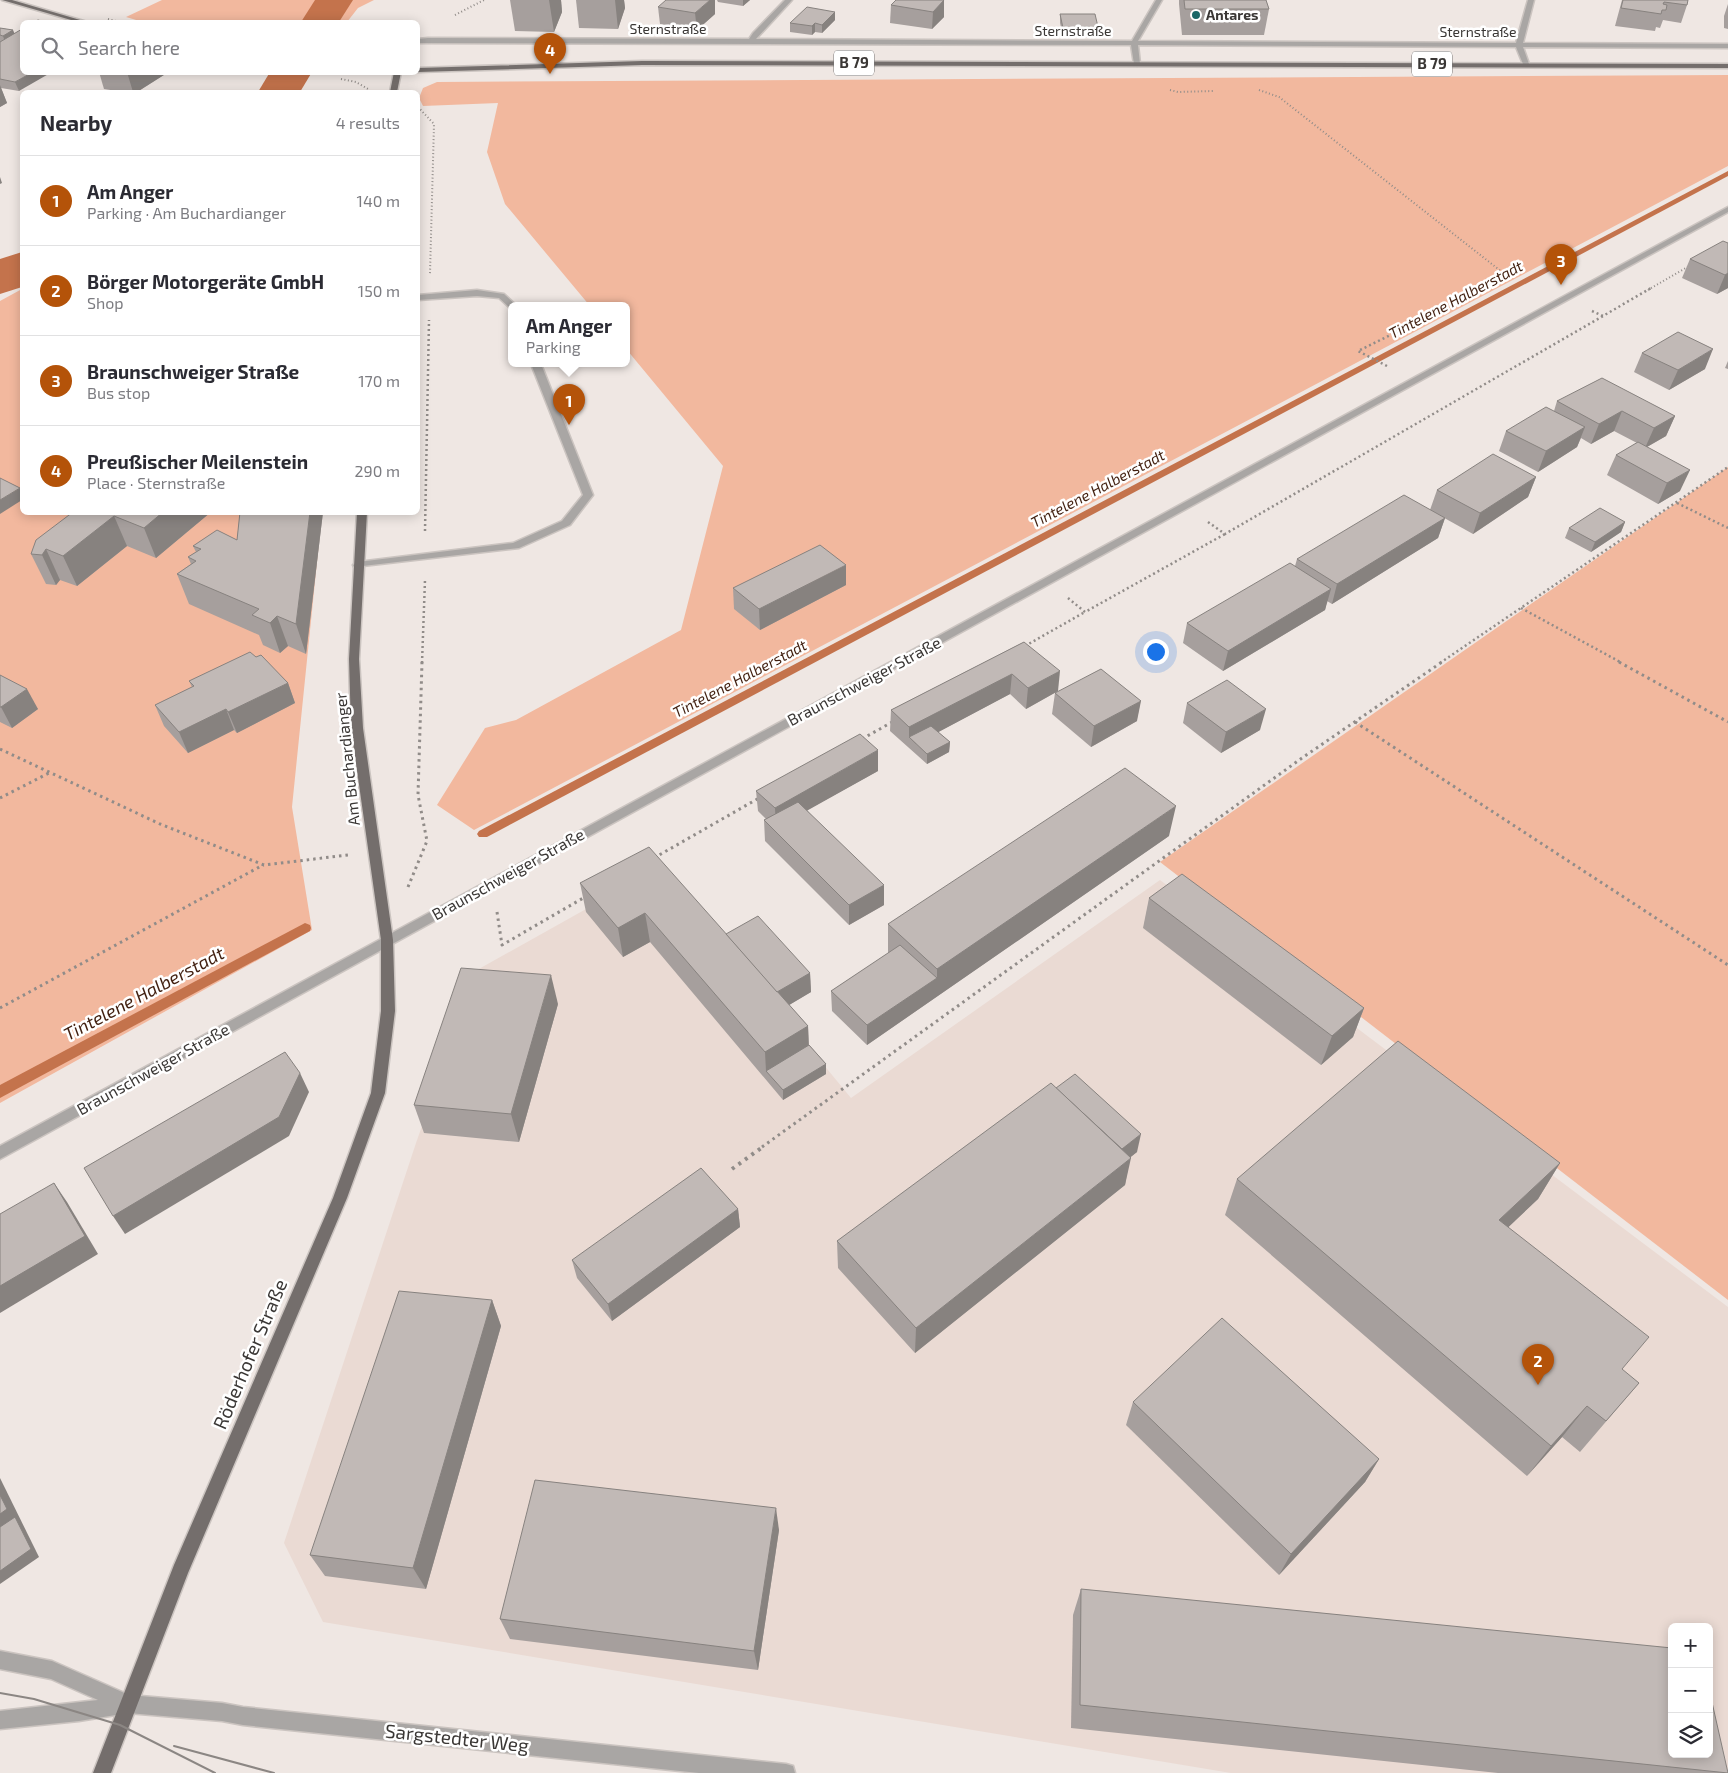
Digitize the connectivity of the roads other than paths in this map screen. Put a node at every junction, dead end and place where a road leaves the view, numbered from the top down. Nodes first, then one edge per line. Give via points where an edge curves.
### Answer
1 (5, 0) edge
2 (789, 0) edge
3 (1159, 0) edge
4 (1531, 0) edge
5 (77, 20) edge
6 (420, 41) edge
7 (752, 42) junction
8 (1134, 43) junction
9 (1519, 45) junction
10 (1728, 46) edge
11 (1137, 64) junction
12 (1526, 64) junction
13 (1728, 66) edge
14 (420, 70) edge
15 (397, 75) edge
16 (394, 90) edge
17 (1728, 209) edge
18 (420, 298) edge
19 (508, 302) edge
20 (537, 367) edge
21 (362, 515) edge
22 (358, 565) junction
23 (387, 940) junction
24 (0, 1154) edge
25 (0, 1660) edge
26 (128, 1704) junction
27 (0, 1720) edge
28 (102, 1773) edge
29 (786, 1773) edge

1 - 5 main road
2 - 7 street via 755,34
3 - 8 street
4 - 9 street
6 - 7 street, Sternstraße
7 - 8 street, Sternstraße
8 - 9 street, Sternstraße
8 - 11 street
9 - 10 street, Sternstraße
9 - 12 street
11 - 12 main road, Sternstraße / B 79
11 - 14 main road, Sternstraße / B 79 via 642,63
12 - 13 main road, Sternstraße / B 79
15 - 16 main road
17 - 23 street, Braunschweiger Straße
18 - 19 street via 477,293 500,296
20 - 22 street via 588,495 566,523 515,546
21 - 22 main road, Am Buchardianger
22 - 23 main road, Am Buchardianger via 354,659 357,728
23 - 24 street, Braunschweiger Straße
23 - 26 main road, Röderhofer Straße via 388,1011 378,1094 340,1198 180,1571
25 - 26 street via 52,1670
26 - 27 street
26 - 28 main road, Röderhofer Straße
26 - 29 street, Sargstedter Weg

